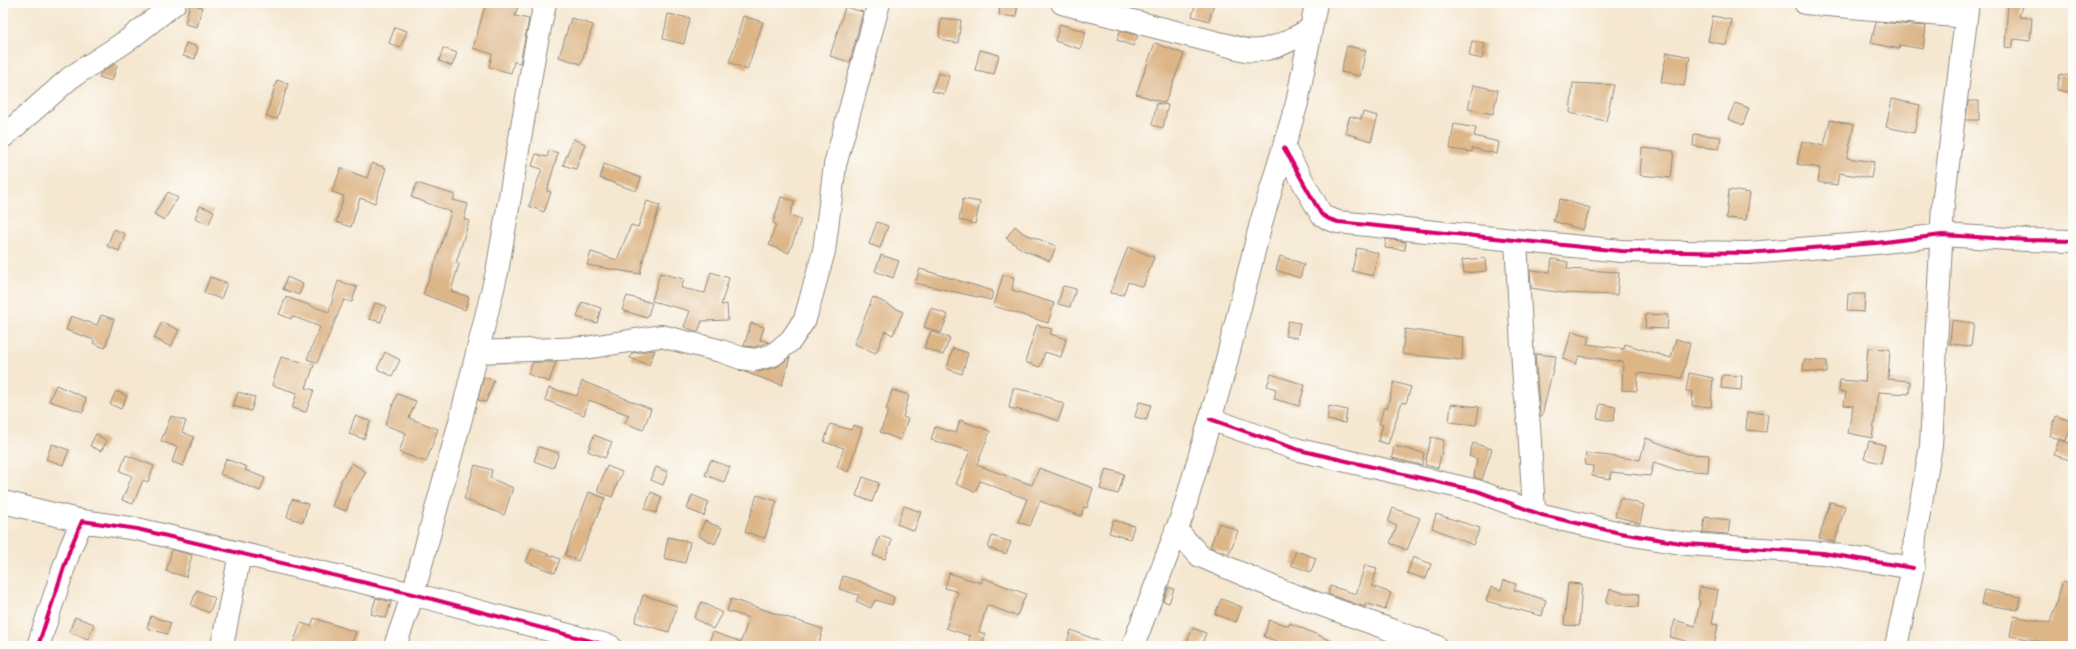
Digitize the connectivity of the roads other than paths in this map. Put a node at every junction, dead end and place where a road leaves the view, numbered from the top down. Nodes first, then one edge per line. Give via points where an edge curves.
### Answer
1 (175, 3) edge
2 (545, 3) edge
3 (878, 3) edge
4 (1062, 3) edge
5 (1316, 3) edge
6 (1805, 3) edge
7 (1967, 10) edge
8 (1311, 29) junction
9 (3, 137) edge
10 (1284, 148) junction
11 (1942, 235) junction
12 (2073, 241) edge
13 (1516, 242) junction
14 (478, 352) junction
15 (1210, 419) junction
16 (3, 502) edge
17 (1534, 512) junction
18 (82, 521) junction
19 (1176, 530) junction
20 (240, 554) junction
21 (1200, 556) junction
22 (1162, 566) junction
23 (1913, 568) junction
24 (414, 594) junction
25 (576, 642) edge
26 (38, 646) edge
27 (222, 646) edge
28 (395, 646) edge
29 (610, 646) edge
30 (1133, 646) edge
31 (1436, 646) edge
32 (1896, 646) edge

1 - 9 street via 128,40 70,78
2 - 14 street via 497,272
3 - 14 street via 834,165 824,251 805,320 791,340 774,355 755,360 741,358 661,336 585,348
4 - 8 street via 1246,50 1270,49
5 - 8 street
6 - 7 street
7 - 11 street via 1943,204
8 - 10 street via 1297,103
10 - 13 street via 1321,214 1329,220
10 - 15 street via 1261,223
11 - 12 street
11 - 13 street via 1748,254 1622,251
11 - 23 street via 1931,446 1915,536
13 - 17 street
14 - 24 street
15 - 17 street via 1299,450 1477,491
15 - 19 street
16 - 18 street
17 - 23 street via 1668,542 1823,553
18 - 20 street via 137,530
18 - 26 street via 70,549
19 - 21 street
19 - 22 street
20 - 24 street
20 - 27 street
21 - 22 street
21 - 31 street via 1280,590
22 - 30 street
23 - 32 street
24 - 25 street
24 - 28 street
25 - 29 street

